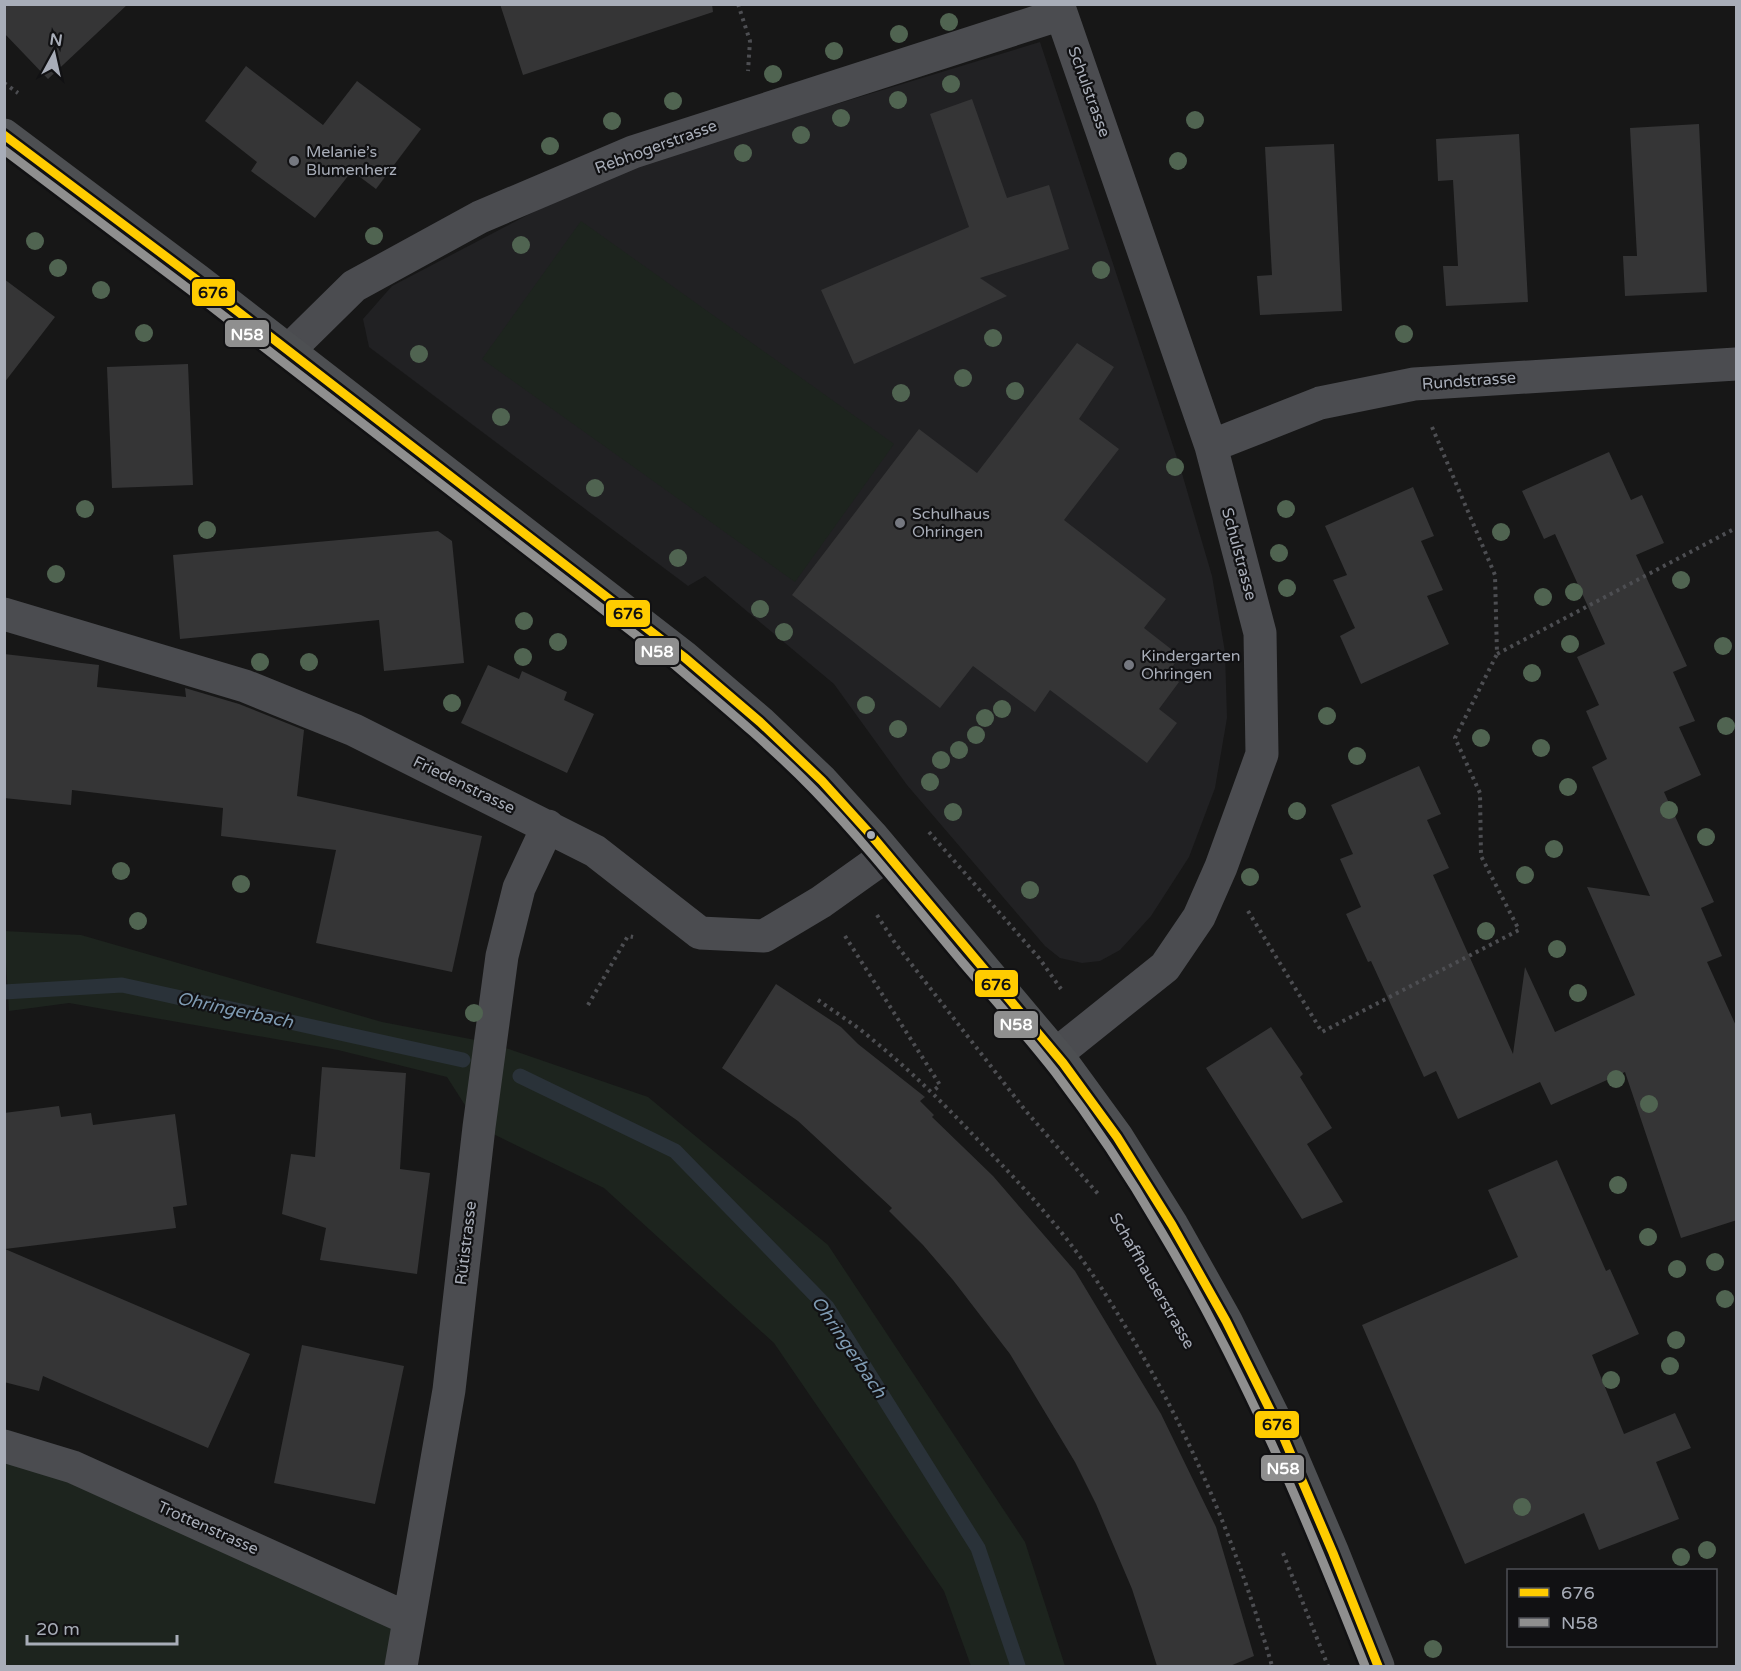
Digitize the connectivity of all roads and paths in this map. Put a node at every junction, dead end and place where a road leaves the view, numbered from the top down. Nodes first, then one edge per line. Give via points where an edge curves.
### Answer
1 (738, 4) edge
2 (1060, 9) edge
3 (760, 112) junction
4 (4, 135) edge
5 (288, 351) junction
6 (1736, 370) edge
7 (1414, 384) junction
8 (1211, 446) junction
9 (1737, 528) edge
10 (4, 614) edge
11 (1497, 654) junction
12 (548, 826) junction
13 (887, 855) junction
14 (1221, 867) junction
15 (843, 933) dead end
16 (628, 936) dead end
17 (895, 944) dead end
18 (818, 1000) dead end
19 (588, 1005) dead end
20 (1055, 1055) junction
21 (932, 1092) junction
22 (1102, 1198) dead end
23 (4, 1446) edge
24 (1280, 1546) dead end
25 (409, 1619) junction
26 (401, 1666) edge
27 (1272, 1666) edge
28 (1328, 1666) edge
29 (1378, 1666) edge

1 - 3 path via 750,41 747,69
2 - 3 street, Rebhogerstrasse
2 - 8 street, Schulstrasse
3 - 5 street, Rebhogerstrasse via 633,152 480,217 354,286
4 - 5 main road
5 - 13 main road via 684,657 822,781
6 - 7 street, Rundstrasse
7 - 8 street, Rundstrasse via 1320,403
7 - 11 path via 1495,575
8 - 14 street, Schulstrasse via 1260,633 1262,754
9 - 11 path
10 - 12 street, Friedenstrasse via 244,686 354,730
11 - 14 path via 1455,738 1479,793 1481,856 1519,930 1322,1032
12 - 13 street, Friedenstrasse via 595,851 700,933 764,936
12 - 25 street, Rütistrasse via 519,888 502,956 449,1390
13 - 20 main road
14 - 20 street, Schulstrasse via 1199,918 1165,967
15 - 21 path via 940,1085
16 - 19 path
17 - 22 path, Schaffhauserstrasse via 1025,1110
18 - 21 path via 873,1039
20 - 29 main road via 1117,1137 1226,1321 1283,1436
21 - 27 path via 1009,1172 1072,1246 1162,1388 1232,1542
23 - 25 street, Trottenstrasse via 73,1467
24 - 28 path
25 - 26 street, Rütistrasse

